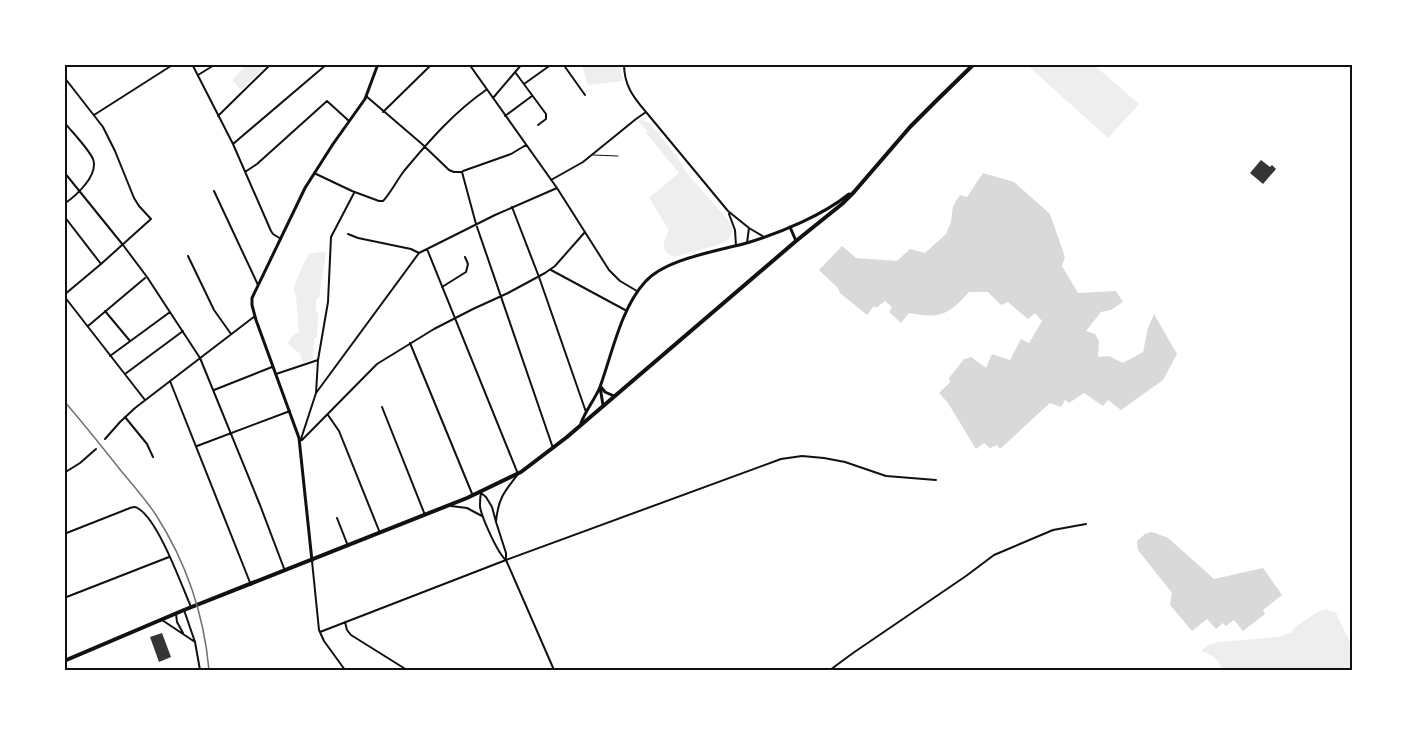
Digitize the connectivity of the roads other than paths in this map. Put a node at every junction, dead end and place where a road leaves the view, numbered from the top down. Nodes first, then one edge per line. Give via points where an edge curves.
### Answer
1 (174, 64) edge
2 (192, 64) edge
3 (216, 64) edge
4 (272, 64) edge
5 (327, 64) edge
6 (378, 64) edge
7 (432, 64) edge
8 (469, 64) edge
9 (552, 64) edge
10 (563, 64) edge
11 (624, 64) edge
12 (974, 64) edge
13 (521, 65) edge
14 (515, 72) junction
15 (198, 75) junction
16 (64, 77) edge
17 (524, 84) junction
18 (486, 90) junction
19 (585, 95) dead end
20 (366, 96) junction
21 (532, 96) junction
22 (493, 98) junction
23 (383, 112) junction
24 (646, 112) junction
25 (94, 115) junction
26 (218, 116) junction
27 (505, 116) junction
28 (64, 122) edge
29 (349, 122) junction
30 (538, 125) dead end
31 (233, 144) junction
32 (526, 145) junction
33 (425, 146) junction
34 (592, 155) junction
35 (618, 156) dead end
36 (64, 172) edge
37 (245, 172) junction
38 (462, 172) junction
39 (314, 173) junction
40 (551, 180) junction
41 (860, 186) junction
42 (557, 188) junction
43 (80, 191) junction
44 (214, 191) dead end
45 (354, 192) junction
46 (64, 197) edge
47 (68, 202) junction
48 (64, 204) edge
49 (512, 207) junction
50 (728, 211) junction
51 (64, 216) edge
52 (476, 224) junction
53 (789, 227) junction
54 (749, 228) junction
55 (585, 232) junction
56 (348, 234) dead end
57 (764, 237) junction
58 (281, 239) junction
59 (796, 241) junction
60 (747, 243) junction
61 (123, 245) junction
62 (736, 246) junction
63 (427, 249) junction
64 (418, 253) junction
65 (188, 256) dead end
66 (465, 256) dead end
67 (101, 264) junction
68 (551, 270) junction
69 (147, 277) junction
70 (539, 277) junction
71 (258, 285) junction
72 (442, 287) junction
73 (637, 291) junction
74 (64, 296) edge
75 (501, 296) junction
76 (105, 311) junction
77 (627, 311) junction
78 (170, 312) junction
79 (255, 316) junction
80 (455, 318) junction
81 (88, 326) junction
82 (183, 331) junction
83 (231, 334) junction
84 (130, 341) junction
85 (410, 343) junction
86 (110, 356) junction
87 (200, 358) junction
88 (318, 360) junction
89 (273, 366) junction
90 (125, 374) junction
91 (276, 374) junction
92 (170, 381) junction
93 (600, 386) junction
94 (214, 390) junction
95 (316, 393) junction
96 (597, 394) junction
97 (614, 396) junction
98 (145, 400) junction
99 (603, 405) junction
100 (382, 407) dead end
101 (290, 411) junction
102 (586, 412) junction
103 (328, 415) junction
104 (125, 417) junction
105 (581, 425) junction
106 (231, 433) junction
107 (105, 439) dead end
108 (300, 442) junction
109 (197, 446) junction
110 (553, 448) junction
111 (96, 449) dead end
112 (153, 457) dead end
113 (64, 473) edge
114 (518, 474) junction
115 (936, 480) dead end
116 (481, 493) junction
117 (473, 496) junction
118 (445, 507) junction
119 (425, 515) junction
120 (337, 518) dead end
121 (484, 518) junction
122 (496, 522) junction
123 (1086, 524) dead end
124 (380, 533) junction
125 (64, 534) edge
126 (348, 546) junction
127 (169, 557) junction
128 (506, 560) junction
129 (312, 561) junction
130 (285, 571) junction
131 (250, 585) junction
132 (64, 598) edge
133 (191, 607) junction
134 (184, 610) junction
135 (176, 614) junction
136 (161, 619) junction
137 (345, 622) junction
138 (320, 632) junction
139 (185, 635) junction
140 (195, 642) junction
141 (64, 661) edge
142 (200, 670) edge
143 (345, 670) edge
144 (407, 670) edge
145 (554, 670) edge
146 (830, 670) edge

1 - 25 street
2 - 15 street
3 - 15 street
4 - 26 street
5 - 31 street
6 - 20 street
7 - 23 street
8 - 18 street
9 - 17 street
10 - 19 street
11 - 24 street via 627,87
12 - 41 main road via 910,127
13 - 14 street
14 - 17 street
14 - 22 street
15 - 26 street
16 - 25 street
17 - 21 street
18 - 22 street
18 - 33 street
20 - 23 street
20 - 29 street
21 - 27 street
21 - 30 street via 546,114
22 - 27 street
23 - 33 street
24 - 34 street
24 - 50 street
25 - 61 street via 116,151 135,201 150,219
26 - 31 street
27 - 32 street
28 - 43 street via 94,161 92,173
29 - 37 street via 327,101
29 - 39 street
31 - 37 street
32 - 38 street
32 - 40 street
33 - 38 street via 449,170
33 - 45 street via 382,201
34 - 35 lane
34 - 40 street
36 - 43 street
37 - 58 street via 272,232
38 - 52 street
39 - 45 street
39 - 58 street
40 - 42 street
41 - 53 street via 836,204
41 - 59 main road
42 - 49 street
42 - 55 street
43 - 47 street
43 - 61 street
44 - 71 street
45 - 88 street via 331,237 327,307
46 - 47 street
47 - 48 street
49 - 52 street
49 - 70 street
50 - 54 street
50 - 62 street
51 - 67 street
52 - 63 street
52 - 75 street
53 - 57 street
53 - 59 street
54 - 57 street
54 - 60 street
55 - 68 street
55 - 73 street via 614,276
56 - 64 street
57 - 60 street
58 - 71 street
59 - 97 main road
60 - 62 street
61 - 67 street
61 - 69 street
62 - 73 street via 665,267
63 - 64 street
63 - 72 street
64 - 95 street
65 - 83 street via 214,310
66 - 72 street via 466,272
67 - 74 street
68 - 70 street
68 - 77 street
69 - 76 street
69 - 78 street
70 - 75 street
70 - 102 street
71 - 79 street via 252,298
72 - 80 street
73 - 77 street
74 - 81 street
75 - 80 street
75 - 110 street
76 - 81 street
76 - 84 street
77 - 93 street
78 - 82 street
78 - 84 street
79 - 83 street
79 - 89 street
80 - 85 street
80 - 114 street
81 - 86 street
82 - 87 street
82 - 90 street
83 - 87 street
84 - 86 street
85 - 103 street via 374,366
85 - 117 street
86 - 90 street
87 - 92 street
87 - 94 street
88 - 91 street
88 - 95 street
89 - 91 street
89 - 94 street
90 - 98 street
91 - 101 street
92 - 98 street
92 - 109 street
93 - 96 street
93 - 97 street
93 - 99 street
94 - 106 street
95 - 108 street
96 - 99 street
96 - 102 street
97 - 99 main road
98 - 104 street
99 - 105 main road
100 - 119 street
101 - 106 street
101 - 108 street
102 - 105 street
103 - 108 street
103 - 124 street via 339,431
104 - 107 street
104 - 112 street
105 - 110 main road
106 - 109 street
106 - 130 street
108 - 129 street
109 - 131 street
110 - 114 main road
111 - 113 street
114 - 116 main road
114 - 122 street via 500,500
115 - 128 street via 886,476 824,458 784,458
116 - 117 main road
116 - 121 street
116 - 122 street via 490,503
117 - 118 main road
118 - 119 main road
118 - 121 street via 467,508
119 - 124 main road
120 - 126 street
121 - 128 street
122 - 128 street
123 - 146 street via 1053,530 983,561
124 - 126 main road
125 - 127 street via 135,507 152,525
126 - 129 main road
127 - 132 street
127 - 133 street
128 - 137 street
128 - 145 street
129 - 130 main road
129 - 138 street
130 - 131 main road
131 - 133 main road
133 - 134 main road
134 - 135 main road
134 - 140 street
135 - 136 main road
135 - 139 street via 177,624
136 - 139 street
136 - 141 main road
137 - 138 street
137 - 144 street via 351,635
138 - 143 street
139 - 140 street
140 - 142 street

